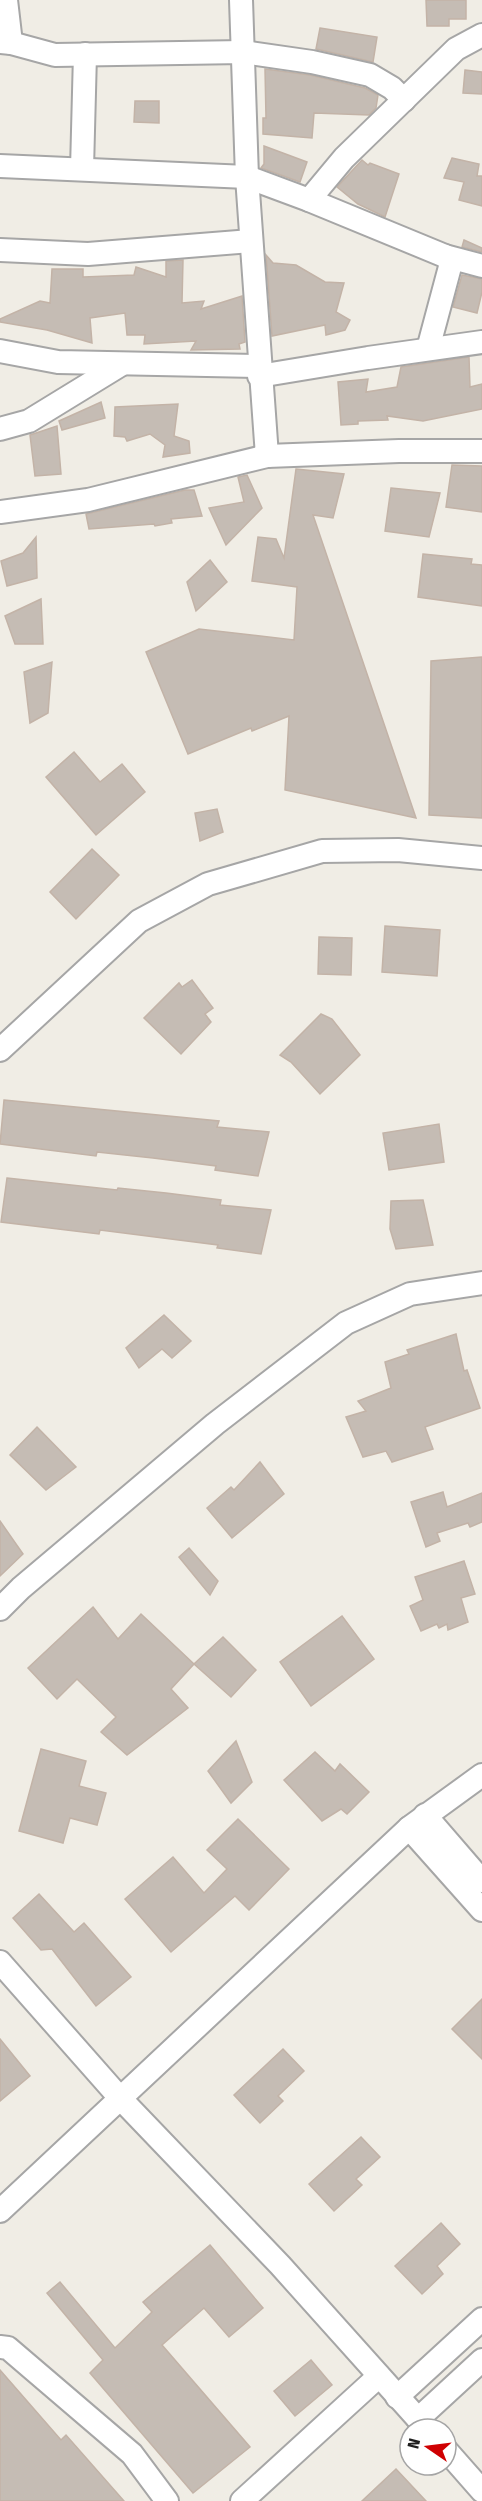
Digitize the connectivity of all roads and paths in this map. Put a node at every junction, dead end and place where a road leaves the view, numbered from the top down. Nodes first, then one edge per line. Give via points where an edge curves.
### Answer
1 (6, 0) edge
2 (241, 0) edge
3 (482, 35) edge
4 (5, 43) edge
5 (243, 52) junction
6 (85, 54) junction
7 (404, 100) junction
8 (0, 166) edge
9 (82, 169) junction
10 (247, 177) junction
11 (309, 200) junction
12 (251, 241) junction
13 (0, 250) edge
14 (445, 256) junction
15 (482, 266) edge
16 (482, 342) edge
17 (428, 349) junction
18 (0, 351) edge
19 (122, 364) junction
20 (259, 371) junction
21 (0, 429) edge
22 (482, 451) edge
23 (267, 456) junction
24 (0, 512) edge
25 (482, 858) edge
26 (0, 1050) edge
27 (482, 1283) edge
28 (0, 1609) edge
29 (482, 1775) edge
30 (417, 1822) junction
31 (482, 1881) edge
32 (482, 1910) edge
33 (0, 1962) edge
34 (120, 2098) junction
35 (0, 2211) edge
36 (482, 2319) edge
37 (0, 2347) edge
38 (482, 2360) edge
39 (380, 2376) junction
40 (397, 2397) junction
41 (416, 2417) edge
42 (429, 2417) edge
43 (458, 2464) edge
44 (482, 2491) edge
45 (167, 2501) edge
46 (242, 2501) edge

1 - 4 street
2 - 5 street
3 - 7 street via 456,49
4 - 6 street via 55,55
5 - 6 street
5 - 7 street via 370,75
5 - 10 street
6 - 9 street
7 - 11 street via 344,158
8 - 9 street
9 - 10 street
10 - 11 street
10 - 12 street
11 - 14 street
12 - 13 street via 88,254
12 - 20 street
14 - 15 street
14 - 17 street via 451,269
16 - 17 street
17 - 20 street
18 - 19 street via 58,362
19 - 20 street
19 - 21 street via 29,421
20 - 23 street
22 - 23 street
23 - 24 street via 88,500
25 - 26 street via 398,850 322,851 208,884 139,921
27 - 28 street via 410,1294 346,1323 215,1424
29 - 30 street
30 - 31 street
30 - 32 street
30 - 34 street
33 - 34 street
34 - 35 street
34 - 39 street
36 - 40 street
37 - 45 street via 8,2348 132,2454
38 - 42 street
39 - 40 street
39 - 46 street
40 - 41 street
43 - 44 street

